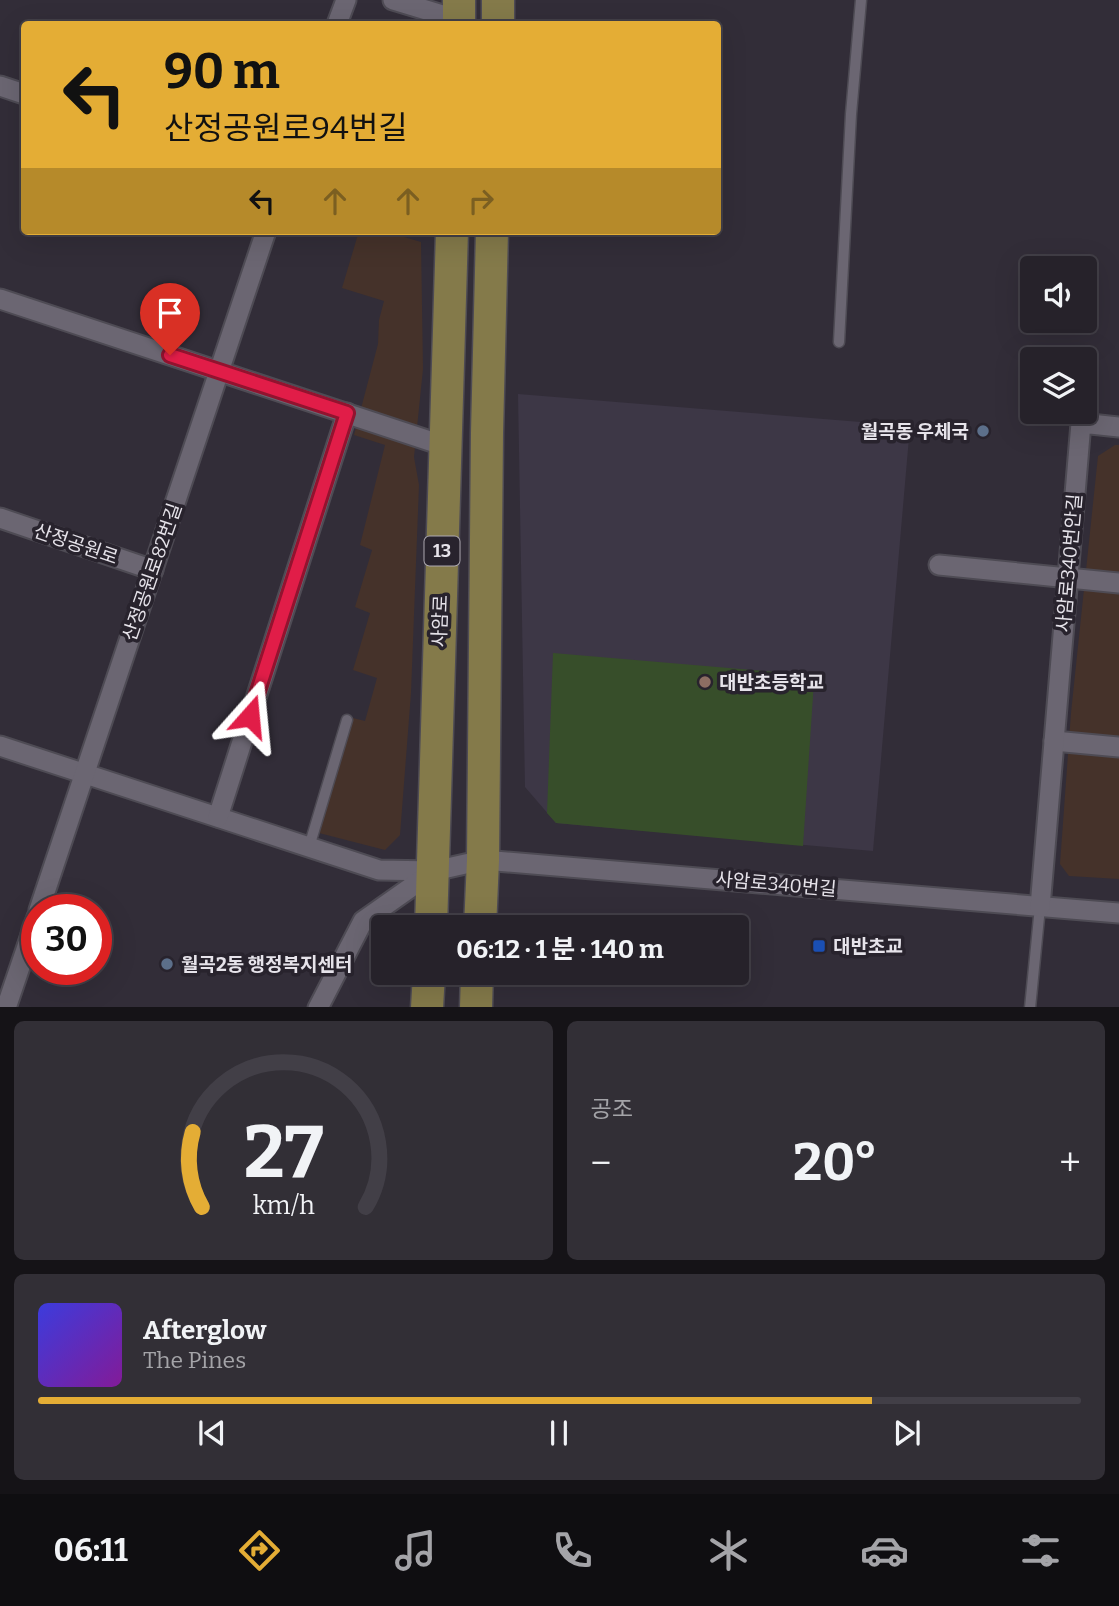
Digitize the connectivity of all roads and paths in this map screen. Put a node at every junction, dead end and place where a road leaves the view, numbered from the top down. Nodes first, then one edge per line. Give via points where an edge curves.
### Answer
1 (346, 0) edge
2 (393, 0) edge
3 (498, 0) edge
4 (861, 0) edge
5 (459, 15) edge
6 (338, 21) edge
7 (498, 21) edge
8 (0, 86) edge
9 (21, 93) edge
10 (265, 235) edge
11 (452, 235) edge
12 (492, 235) edge
13 (0, 299) edge
14 (839, 342) dead end
15 (219, 371) junction
16 (347, 413) junction
17 (1119, 427) edge
18 (445, 446) junction
19 (0, 518) edge
20 (939, 565) dead end
21 (153, 570) junction
22 (1068, 578) junction
23 (1119, 583) edge
24 (347, 720) dead end
25 (1054, 741) junction
26 (0, 746) edge
27 (1119, 747) edge
28 (84, 774) junction
29 (218, 817) junction
30 (309, 847) junction
31 (484, 860) junction
32 (434, 871) junction
33 (44, 894) edge
34 (1041, 907) junction
35 (1119, 913) edge
36 (432, 915) edge
37 (481, 915) edge
38 (21, 946) edge
39 (9, 968) edge
40 (428, 985) edge
41 (477, 985) edge
42 (6, 1007) edge
43 (317, 1007) edge
44 (427, 1007) edge
45 (476, 1007) edge
46 (1030, 1007) edge

1 - 6 street
2 - 5 street
3 - 7 main road
4 - 14 lane
8 - 9 street
10 - 15 street, 산정공원로82번길
11 - 18 main road, 사암로 / 13
12 - 31 main road, 13
13 - 15 street
15 - 16 street
15 - 21 street, 산정공원로82번길
16 - 18 street
16 - 29 street
17 - 22 street, 사암로340번안길 via 1081,423
18 - 32 main road, 사암로 / 13
19 - 21 street, 산정공원로
20 - 22 street
21 - 28 street, 산정공원로82번길
22 - 23 street
22 - 25 street, 사암로340번안길
24 - 30 lane
25 - 27 street
25 - 34 street, 사암로340번안길
26 - 28 street
28 - 29 street
28 - 33 street, 산정공원로82번길
29 - 30 street
30 - 32 street via 379,870
31 - 32 street, 사암로340번길
31 - 34 street, 사암로340번길
31 - 37 main road, 13
32 - 36 main road, 사암로 / 13
32 - 43 street via 363,921
34 - 35 street, 사암로340번길
34 - 46 lane
38 - 39 street
39 - 42 street
40 - 44 main road
41 - 45 main road

